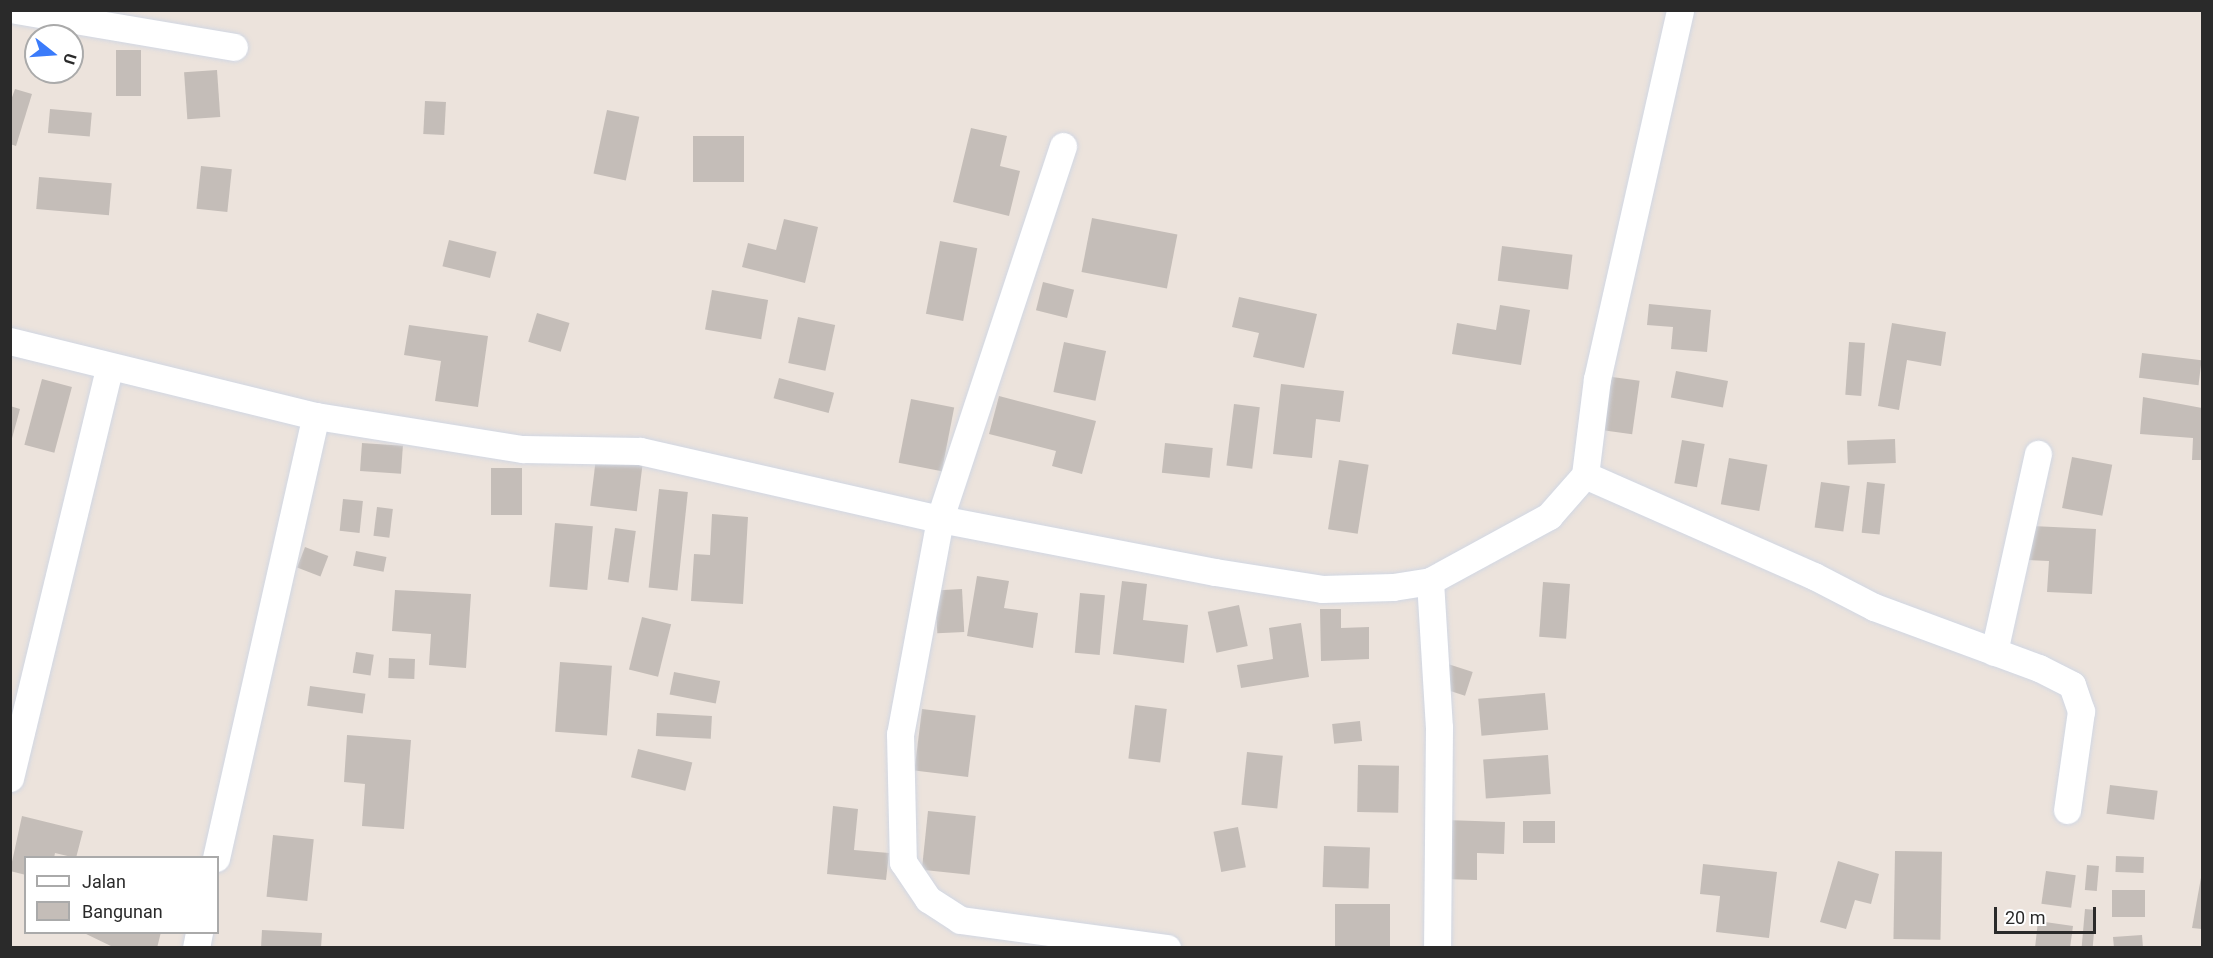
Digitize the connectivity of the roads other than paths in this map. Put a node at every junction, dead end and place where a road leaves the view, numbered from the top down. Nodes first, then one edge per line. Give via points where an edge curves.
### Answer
1 (16, 10) edge
2 (1680, 10) edge
3 (234, 47) dead end
4 (1063, 146) dead end
5 (10, 341) edge
6 (109, 368) junction
7 (316, 416) junction
8 (2038, 454) dead end
9 (1585, 476) junction
10 (940, 519) junction
11 (1430, 581) junction
12 (1994, 652) junction
13 (10, 778) edge
14 (2067, 810) dead end
15 (216, 856) edge
16 (1167, 948) edge
17 (1437, 948) edge

1 - 3 street
2 - 9 street via 1598,379
4 - 10 street
5 - 6 street
6 - 7 street
6 - 13 street
7 - 10 street via 523,449 640,452
7 - 15 street
8 - 12 street
9 - 11 street via 1549,516
9 - 12 street via 1814,576 1874,608
10 - 11 street via 1322,589 1394,587
10 - 16 street via 900,734 903,862 928,899 960,920
11 - 17 street via 1439,727
12 - 14 street via 2072,685 2080,711

